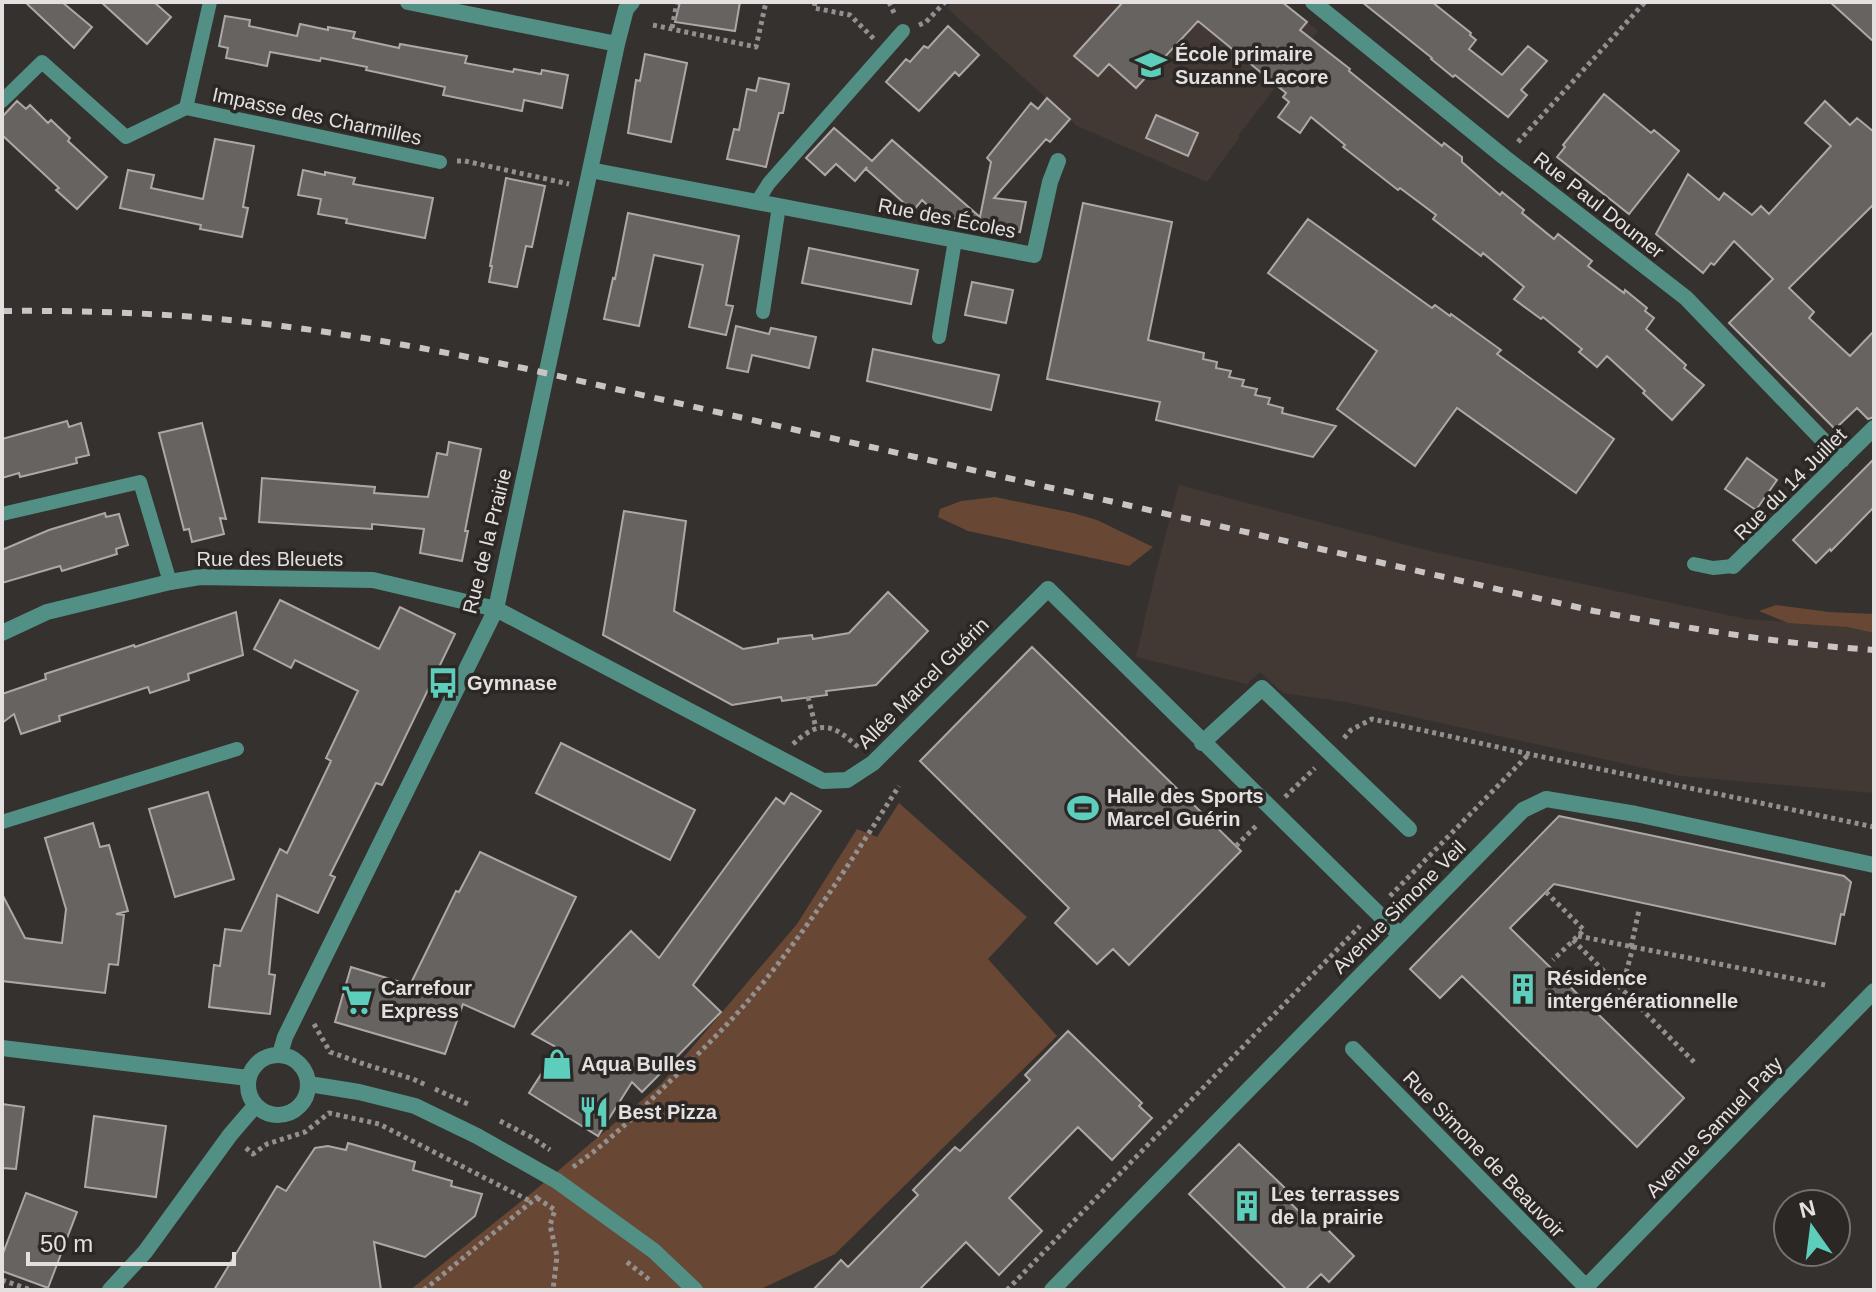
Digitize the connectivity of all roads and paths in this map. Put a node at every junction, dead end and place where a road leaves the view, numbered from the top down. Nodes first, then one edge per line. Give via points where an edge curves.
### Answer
1 (210, 2) edge
2 (632, 2) edge
3 (677, 2) edge
4 (766, 2) edge
5 (815, 2) edge
6 (945, 2) edge
7 (1313, 2) edge
8 (1645, 2) edge
9 (416, 3) edge
10 (852, 18) dead end
11 (926, 22) dead end
12 (653, 25) dead end
13 (672, 28) junction
14 (903, 31) dead end
15 (617, 44) junction
16 (2, 101) edge
17 (186, 108) junction
18 (1504, 157) junction
19 (1058, 161) dead end
20 (440, 162) joint
21 (590, 170) junction
22 (586, 188) junction
23 (757, 202) junction
24 (779, 206) junction
25 (955, 240) junction
26 (763, 312) dead end
27 (939, 337) dead end
28 (1874, 428) edge
29 (1842, 460) junction
30 (2, 514) edge
31 (1694, 564) dead end
32 (1733, 566) joint
33 (170, 582) junction
34 (496, 609) junction
35 (2, 633) edge
36 (808, 697) dead end
37 (816, 728) junction
38 (1202, 743) junction
39 (237, 749) dead end
40 (1330, 752) junction
41 (1529, 754) junction
42 (778, 758) junction
43 (873, 763) junction
44 (899, 786) dead end
45 (2, 822) edge
46 (1874, 827) edge
47 (1409, 829) dead end
48 (1874, 865) edge
49 (1546, 892) dead end
50 (1639, 910) dead end
51 (1376, 911) junction
52 (1399, 934) junction
53 (1576, 938) junction
54 (1632, 947) junction
55 (1553, 960) dead end
56 (1825, 985) dead end
57 (1622, 989) junction
58 (1874, 991) edge
59 (2, 1048) edge
60 (1353, 1049) dead end
61 (280, 1054) junction
62 (1694, 1062) dead end
63 (248, 1078) junction
64 (309, 1084) junction
65 (255, 1106) junction
66 (230, 1135) junction
67 (557, 1181) junction
68 (535, 1200) junction
69 (2, 1280) edge
70 (1584, 1288) edge
71 (31, 1290) edge
72 (110, 1290) edge
73 (424, 1290) edge
74 (553, 1290) edge
75 (695, 1290) edge
76 (1007, 1290) edge
77 (1052, 1290) edge

1 - 17 lane, Impasse des Charmilles
2 - 15 street, Rue de la Prairie
3 - 13 path
4 - 13 path via 756,47
5 - 10 path via 814,8
6 - 11 path
7 - 18 street, Rue Paul Doumer
8 - 18 path
9 - 15 street
12 - 13 path
14 - 23 lane
15 - 21 street, Rue de la Prairie
16 - 17 lane, Impasse des Charmilles via 42,62 126,137
17 - 20 lane, Impasse des Charmilles
18 - 29 street, Rue Paul Doumer via 1686,298
19 - 25 street, Rue des Écoles via 1034,255
20 - 22 path via 465,161
21 - 22 street, Rue de la Prairie
21 - 23 street, Rue des Écoles
22 - 34 street, Rue de la Prairie
23 - 24 street, Rue des Écoles
24 - 25 street, Rue des Écoles
24 - 26 lane
25 - 27 lane
28 - 29 street, Rue du 14 Juillet
29 - 32 street, Rue du 14 Juillet
30 - 33 lane via 140,482
31 - 32 lane
33 - 34 street, Rue des Bleuets via 200,577 373,580
33 - 35 street, Rue des Bleuets via 47,612
34 - 42 street, Allée Marcel Guérin
34 - 61 street, Rue de la Prairie
36 - 37 path
37 - 42 path
37 - 43 path via 843,734
38 - 40 street via 1262,688
38 - 43 street, Allée Marcel Guérin via 1048,589
38 - 51 street, Allée Marcel Guérin
39 - 45 lane
40 - 41 path via 1351,730 1372,719
40 - 47 street
41 - 46 path
41 - 51 path
42 - 43 street, Allée Marcel Guérin via 823,781 847,780
44 - 67 path via 799,936 741,1008 634,1117
48 - 52 street, Avenue Simone Veil via 1546,799 1523,810
49 - 53 path via 1584,930
50 - 54 path
51 - 52 street, Allée Marcel Guérin
51 - 76 path
52 - 77 street, Avenue Simone Veil
53 - 54 path
53 - 55 path
53 - 57 path
54 - 56 path
54 - 57 path
57 - 62 path
58 - 70 street, Avenue Samuel Paty
59 - 63 street
60 - 70 street, Rue Simone de Beauvoir
61 - 63 street via 254,1065
61 - 64 street via 305,1070
63 - 65 street
64 - 65 street via 304,1102 290,1114 271,1115
64 - 67 street via 415,1106
65 - 66 street
66 - 68 path via 253,1154 305,1132 329,1113 379,1124
66 - 72 street via 145,1252
67 - 68 path
67 - 75 street via 654,1251
68 - 73 path
68 - 74 path via 555,1210 550,1225 557,1256
69 - 71 path

